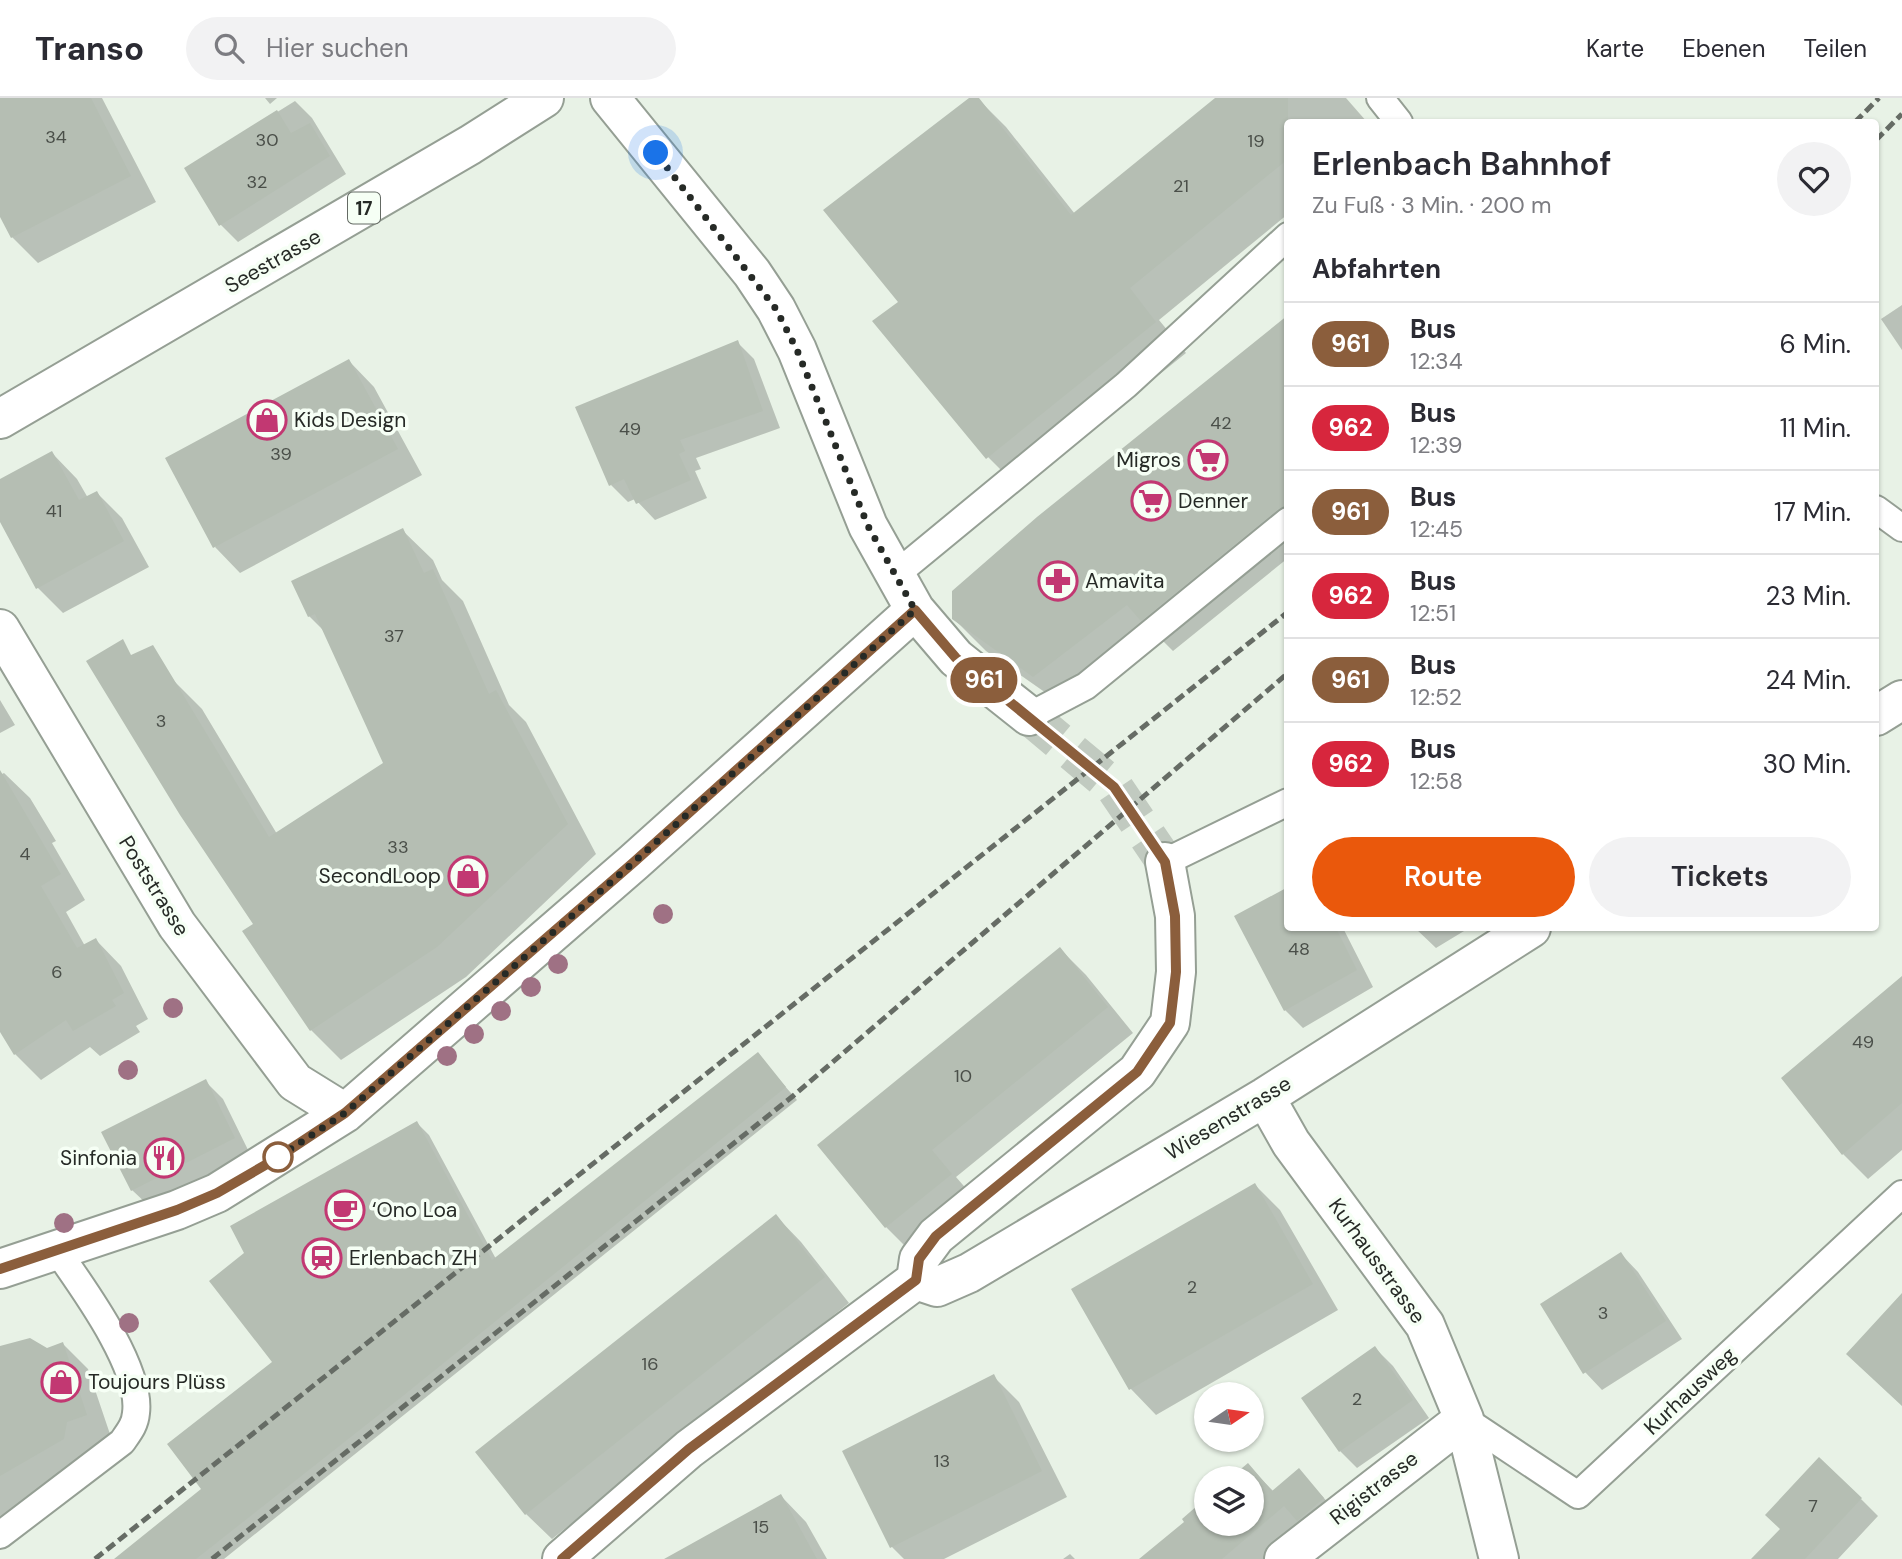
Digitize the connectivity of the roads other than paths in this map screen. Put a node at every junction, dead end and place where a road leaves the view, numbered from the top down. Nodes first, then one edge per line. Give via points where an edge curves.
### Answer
1 (610, 98) edge
2 (1380, 98) edge
3 (530, 102) edge
4 (1397, 119) edge
5 (1284, 240) edge
6 (0, 419) edge
7 (1879, 511) edge
8 (1284, 524) edge
9 (1902, 528) edge
10 (894, 576) junction
11 (915, 610) junction
12 (0, 629) edge
13 (1902, 700) edge
14 (1879, 714) edge
15 (1029, 716) joint
16 (1284, 804) edge
17 (1165, 862) joint
18 (1526, 931) edge
19 (1265, 1097) junction
20 (345, 1113) junction
21 (1902, 1194) edge
22 (58, 1252) junction
23 (0, 1269) edge
24 (916, 1280) junction
25 (1464, 1419) junction
26 (0, 1535) edge
27 (562, 1559) edge
28 (1284, 1559) edge
29 (1499, 1559) edge

1 - 10 street via 776,309 868,526
2 - 4 lane
3 - 6 street, Seestrasse / 17
5 - 10 lane via 1126,385
7 - 9 lane
8 - 15 lane via 1086,686
10 - 11 street
11 - 15 street via 956,658
11 - 20 street
12 - 20 street, Poststrasse via 177,925 295,1082
13 - 14 street
16 - 17 lane
17 - 24 street via 1175,930 1170,1023 1137,1072 936,1236 919,1259
18 - 19 street, Wiesenstrasse
19 - 24 street, Wiesenstrasse via 969,1273 937,1287
19 - 25 street, Kurhausstrasse via 1290,1143 1425,1325
20 - 22 street via 217,1193
21 - 25 lane, Kurhausweg via 1578,1495
22 - 23 street
22 - 26 lane via 120,1352 135,1392 134,1426 122,1441
24 - 27 street via 689,1449
25 - 28 street, Rigistrasse
25 - 29 street, Kurhausstrasse

